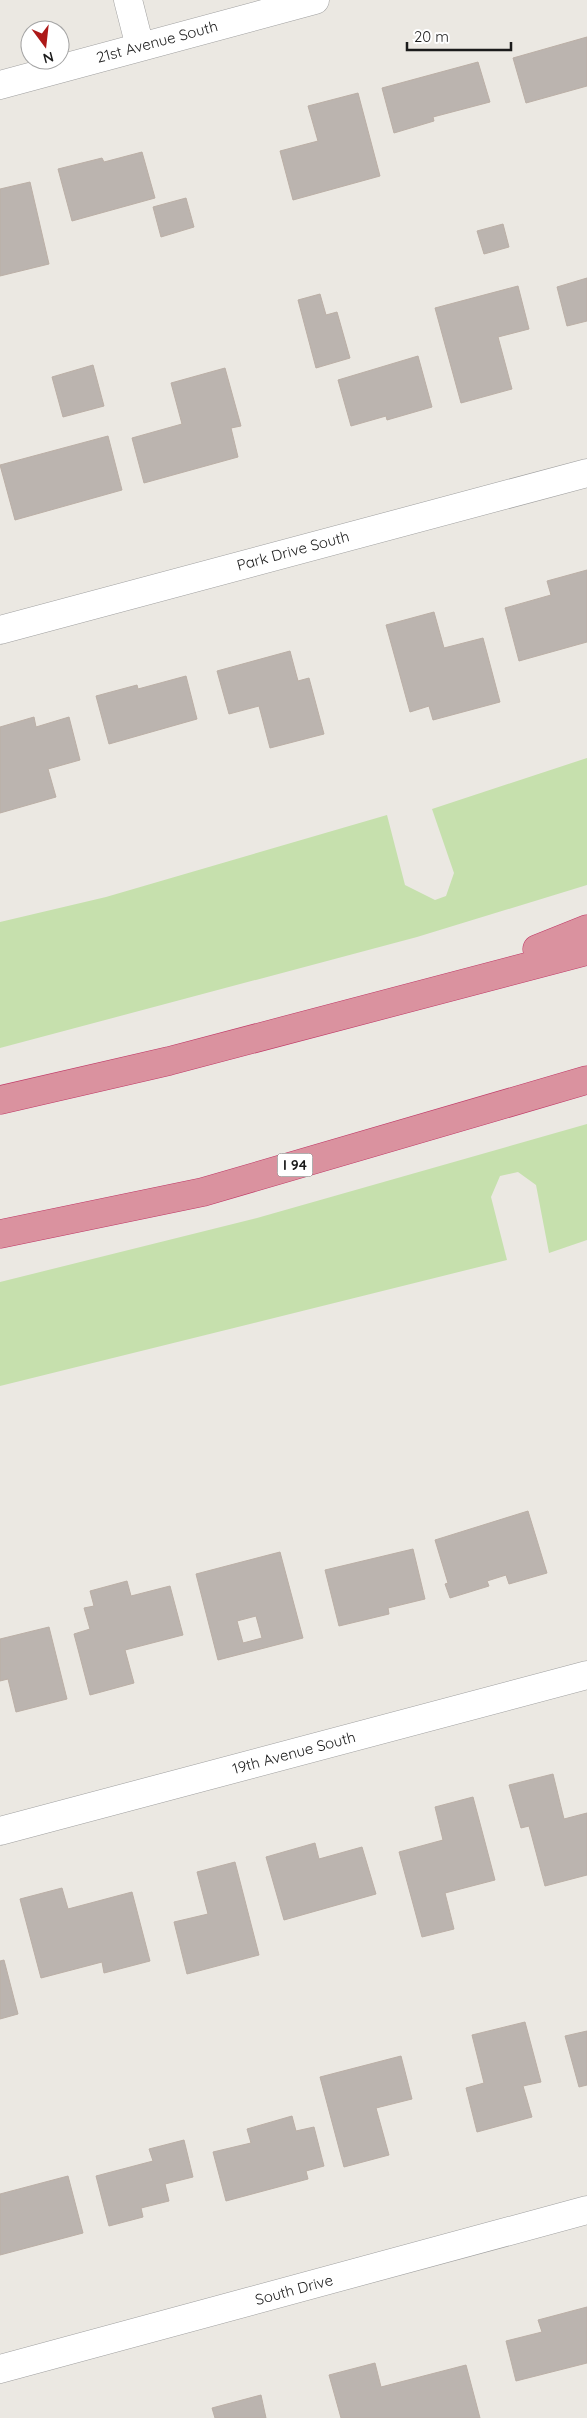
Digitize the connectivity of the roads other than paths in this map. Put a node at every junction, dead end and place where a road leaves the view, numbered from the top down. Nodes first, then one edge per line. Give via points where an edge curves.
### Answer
1 (128, 0) edge
2 (315, 0) edge
3 (140, 47) junction
4 (0, 85) edge
5 (587, 473) edge
6 (0, 630) edge
7 (587, 929) edge
8 (587, 951) edge
9 (432, 992) junction
10 (587, 1080) edge
11 (0, 1100) edge
12 (0, 1234) edge
13 (587, 1675) edge
14 (0, 1831) edge
15 (587, 2210) edge
16 (0, 2369) edge

1 - 3 street
2 - 3 street, 21st Avenue South
3 - 4 street, 21st Avenue South
5 - 6 street, Park Drive South
7 - 9 highway
8 - 9 highway
9 - 11 highway via 170,1061
10 - 12 highway, I 94 via 203,1192
13 - 14 street, 19th Avenue South
15 - 16 street, South Drive

